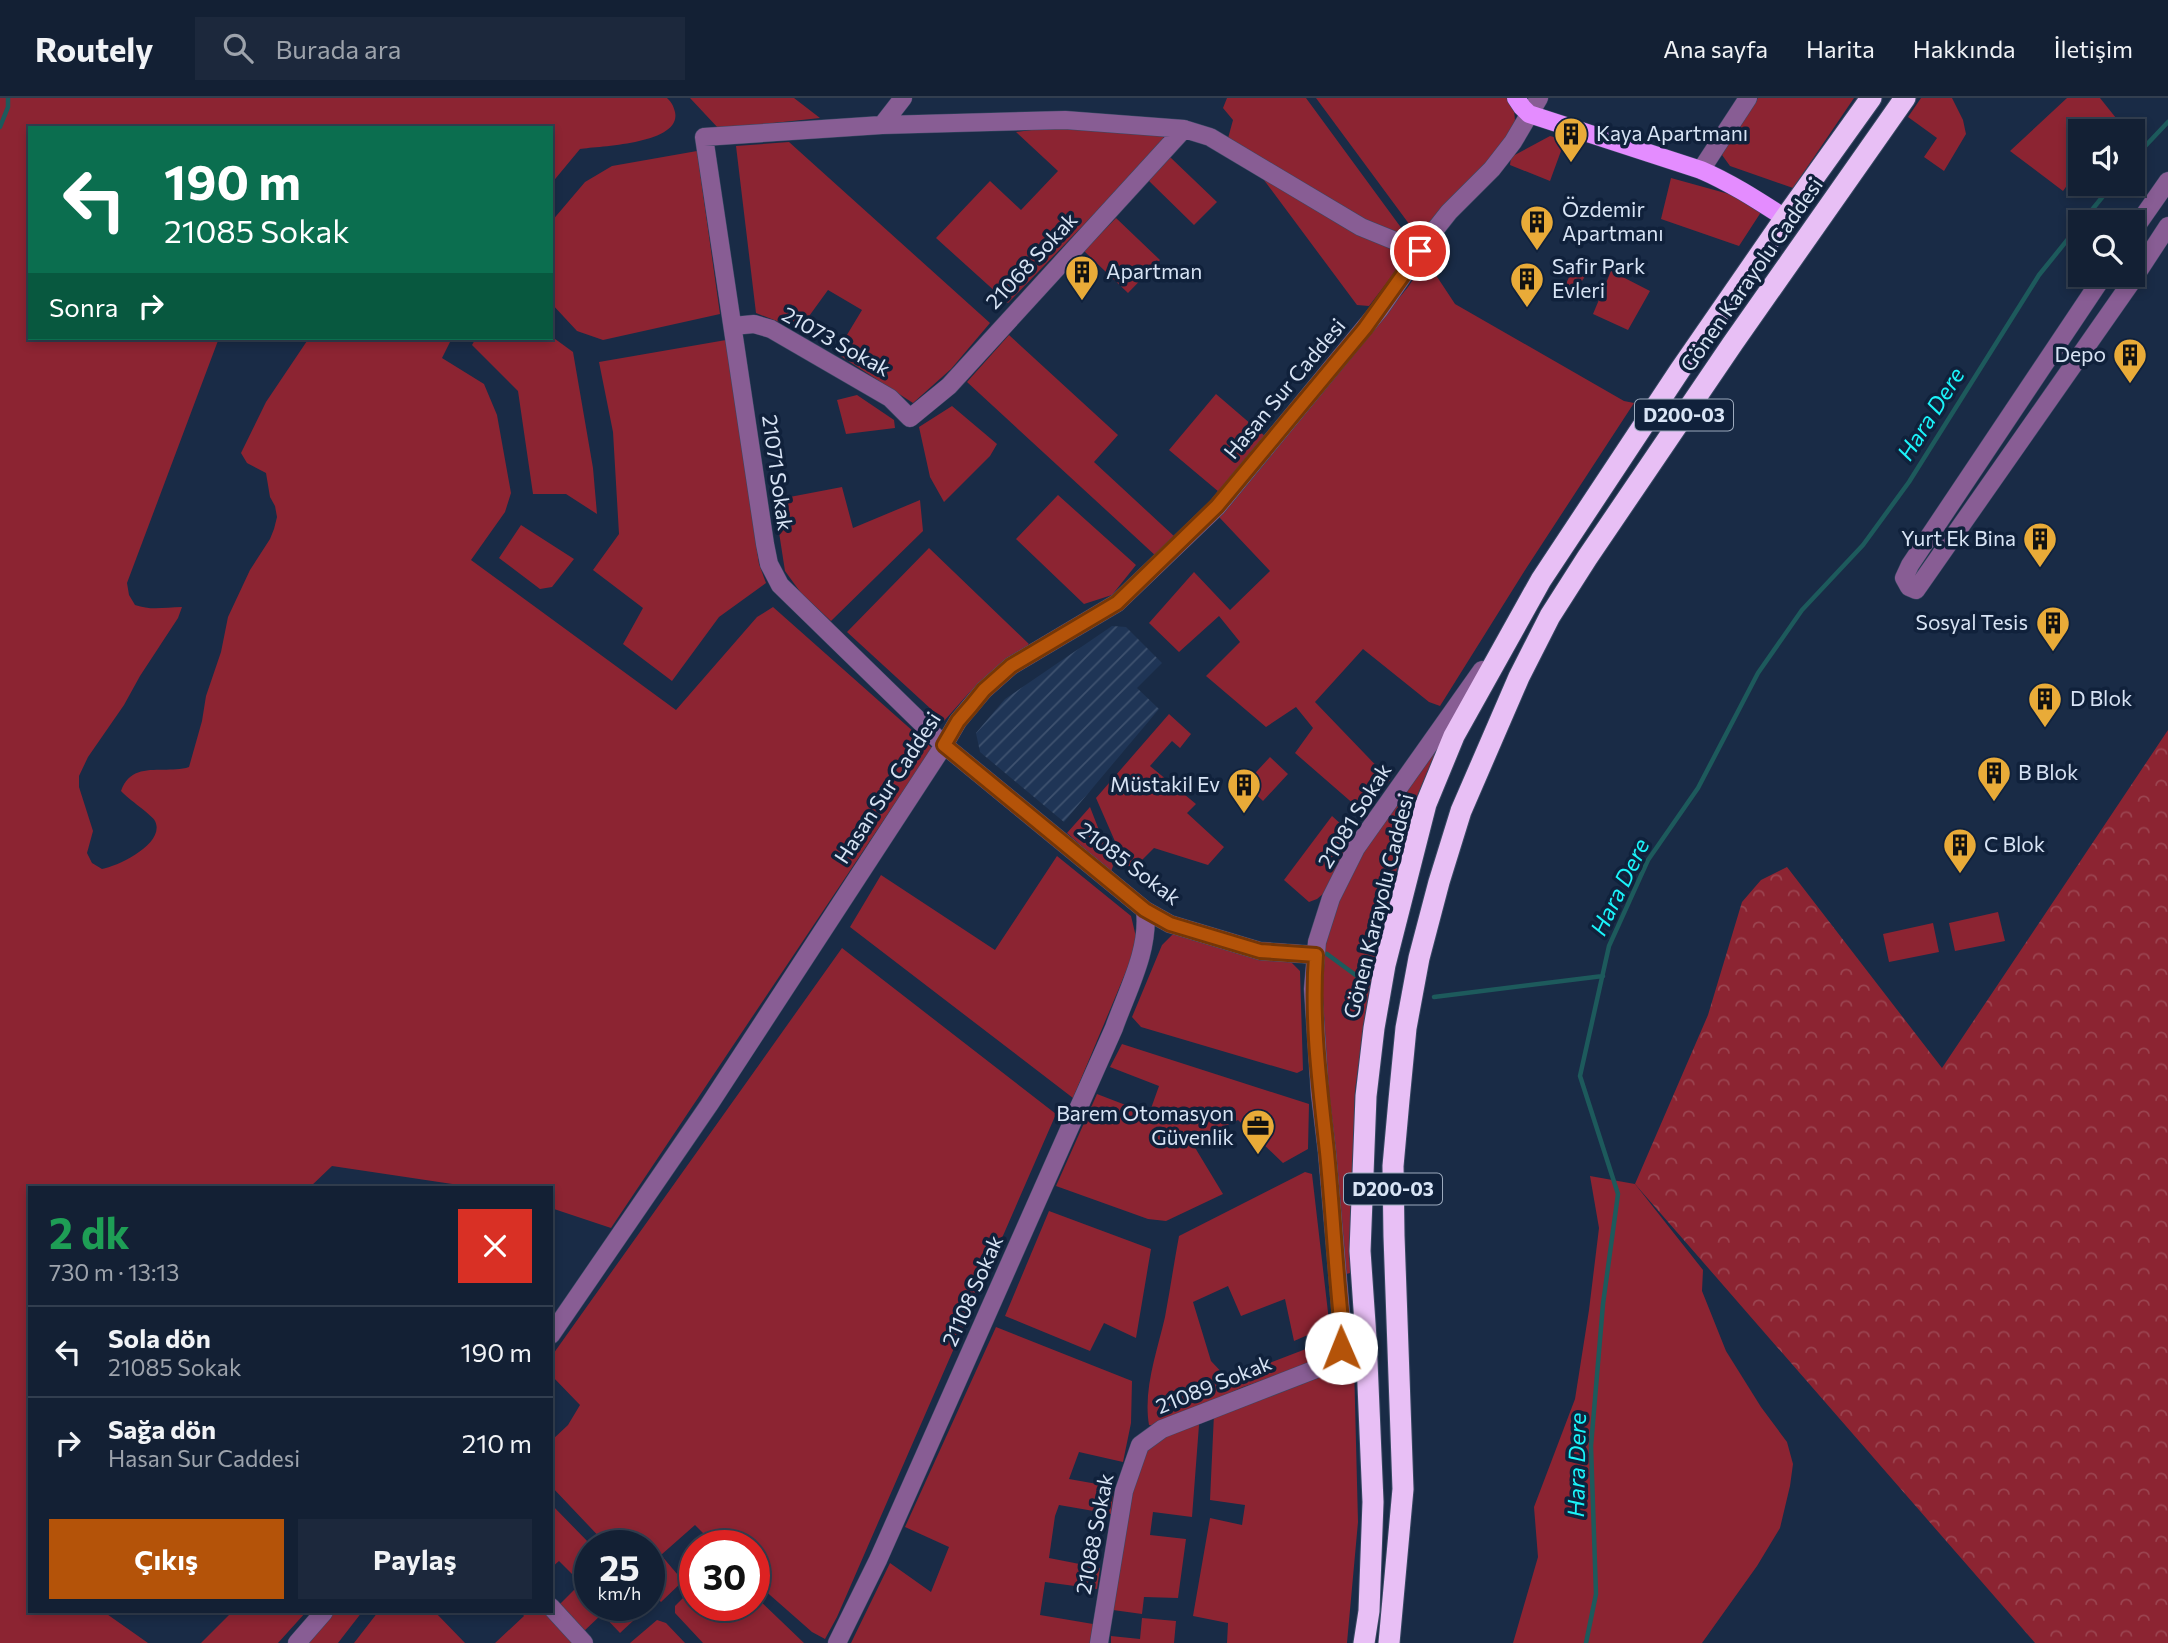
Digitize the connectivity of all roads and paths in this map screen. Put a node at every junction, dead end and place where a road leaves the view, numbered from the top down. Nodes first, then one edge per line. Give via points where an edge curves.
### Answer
1 (903, 98) edge
2 (1516, 98) edge
3 (1539, 98) edge
4 (1748, 98) edge
5 (1871, 98) edge
6 (1905, 98) edge
7 (1529, 114) junction
8 (882, 125) junction
9 (1184, 129) junction
10 (1701, 170) junction
11 (2168, 181) edge
12 (2145, 214) edge
13 (1785, 218) junction
14 (2168, 226) edge
15 (1420, 251) junction
16 (2145, 261) edge
17 (2096, 287) edge
18 (2128, 287) edge
19 (733, 326) junction
20 (909, 418) joint
21 (1518, 618) junction
22 (944, 745) junction
23 (1145, 910) junction
24 (1170, 924) junction
25 (1141, 954) junction
26 (1316, 955) junction
27 (553, 1332) edge
28 (1298, 1376) joint
29 (1148, 1438) joint
30 (553, 1609) edge
31 (323, 1613) edge
32 (297, 1643) edge
33 (584, 1643) edge
34 (837, 1643) edge
35 (1099, 1643) edge
36 (1364, 1643) edge
37 (1389, 1643) edge

1 - 8 street
2 - 7 main road
3 - 7 street, Hasan Sur Caddesi
4 - 10 street
5 - 13 highway, Gönen Karayolu Caddesi / D200-03
6 - 37 highway, Gönen Karayolu Caddesi / D200-03 via 1550,616 1461,811 1419,958 1406,1028 1393,1166 1403,1489
7 - 10 main road
7 - 15 street, Hasan Sur Caddesi via 1492,169 1449,212
8 - 9 street via 1065,120
8 - 19 street, 21071 Sokak via 704,137
9 - 15 street via 1210,137 1361,227
9 - 20 street, 21068 Sokak via 949,386
10 - 13 main road
11 - 12 street
13 - 21 highway, Gönen Karayolu Caddesi / D200-03
14 - 16 street
15 - 22 street, Hasan Sur Caddesi via 1373,318 1217,506 1117,603 1011,666 984,690
17 - 18 street via 1910,565 1904,578 1909,587 1916,590
19 - 20 street, 21073 Sokak via 754,324 771,329 890,398
19 - 22 street, 21071 Sokak via 765,544 774,575 822,628
21 - 26 street, 21081 Sokak via 1356,848 1331,898
21 - 36 highway, Gönen Karayolu Caddesi / D200-03 via 1454,736 1426,804 1385,965 1374,1028 1366,1096 1360,1251 1373,1502
22 - 23 street, 21085 Sokak
22 - 27 street, Hasan Sur Caddesi via 709,1105
23 - 24 street, 21085 Sokak
23 - 25 street, 21108 Sokak
24 - 25 street, 21108 Sokak
24 - 26 street, 21085 Sokak via 1260,951
25 - 34 street, 21108 Sokak via 1043,1190
26 - 28 street, 21081 Sokak via 1313,989 1320,1094 1343,1339 1334,1362
28 - 29 street, 21089 Sokak
29 - 35 street, 21088 Sokak via 1136,1452 1124,1491
30 - 33 street
31 - 32 street

